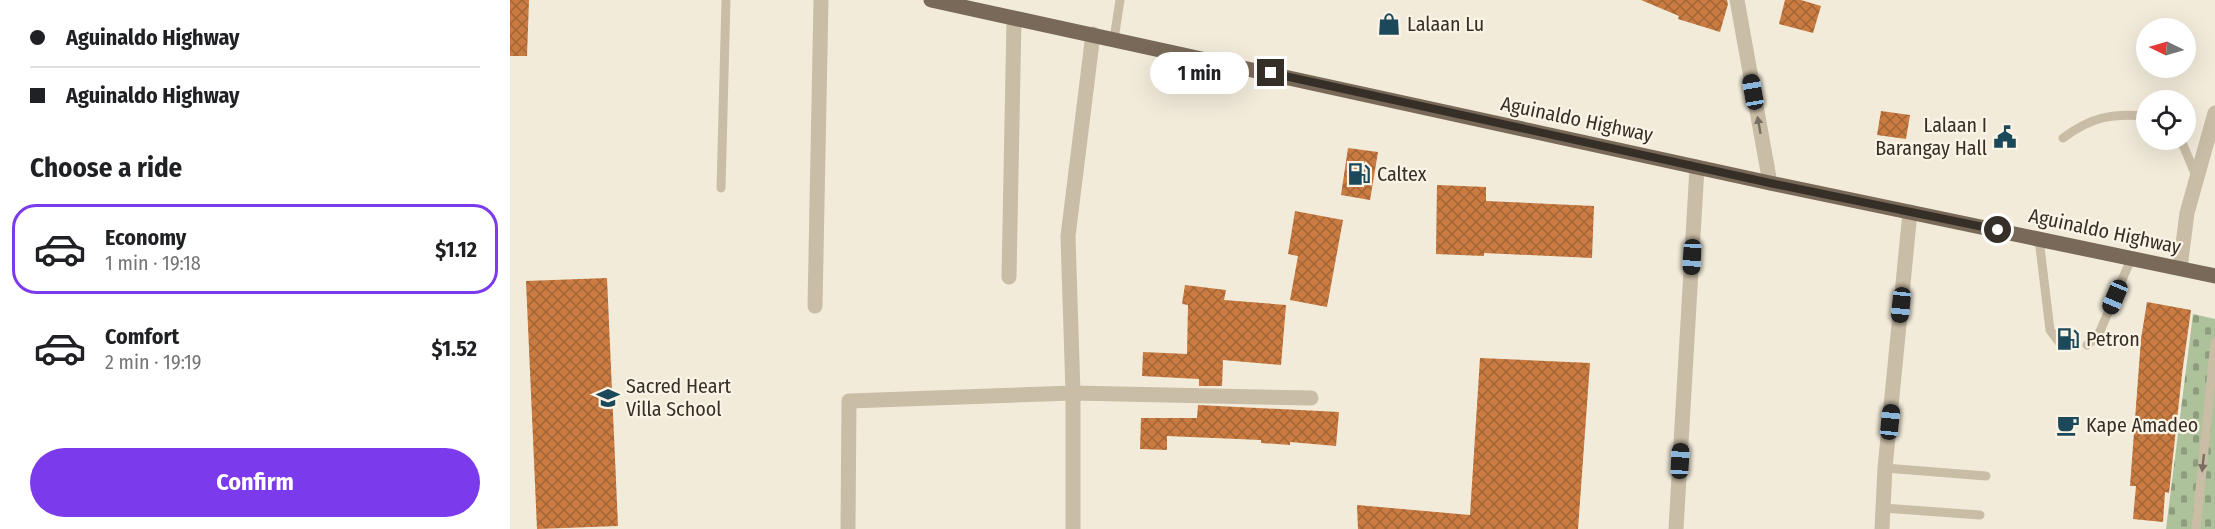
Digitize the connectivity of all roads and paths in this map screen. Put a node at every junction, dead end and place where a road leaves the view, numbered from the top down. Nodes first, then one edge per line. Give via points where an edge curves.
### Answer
1 (726, 0) edge
2 (821, 0) edge
3 (931, 0) edge
4 (1120, 0) edge
5 (1737, 0) edge
6 (1014, 19) junction
7 (1093, 34) junction
8 (1114, 39) junction
9 (2215, 113) edge
10 (2136, 115) edge
11 (2063, 138) dead end
12 (2185, 150) edge
13 (1697, 167) junction
14 (2196, 178) junction
15 (1770, 183) junction
16 (721, 188) dead end
17 (1910, 212) junction
18 (2039, 239) junction
19 (2131, 259) junction
20 (2180, 268) junction
21 (2215, 276) edge
22 (1009, 277) dead end
23 (815, 306) dead end
24 (2059, 342) dead end
25 (2215, 342) edge
26 (2086, 345) dead end
27 (1073, 393) junction
28 (1311, 398) dead end
29 (1885, 468) junction
30 (1986, 476) dead end
31 (1883, 508) junction
32 (1980, 515) dead end
33 (848, 529) edge
34 (1073, 529) edge
35 (1676, 529) edge
36 (1882, 529) edge
37 (2196, 529) edge

1 - 16 lane
2 - 23 street
3 - 6 main road, Aguinaldo Highway
4 - 8 lane
15 -> 5 street
6 - 7 main road, Aguinaldo Highway
6 - 22 street
7 - 8 main road, Aguinaldo Highway
7 - 27 street via 1068,236
8 - 13 main road, Aguinaldo Highway
9 - 14 street
10 - 11 lane via 2103,117 2079,126
12 - 14 lane
13 - 15 main road, Aguinaldo Highway
13 - 35 street
14 - 20 street
15 - 17 main road, Aguinaldo Highway
17 - 18 main road, Aguinaldo Highway
17 - 29 street
18 - 19 main road, Aguinaldo Highway
18 - 24 lane via 2050,330
19 - 20 main road, Aguinaldo Highway
19 - 26 lane via 2098,336
20 - 21 main road, Aguinaldo Highway
25 -> 37 lane
27 - 28 street
27 - 33 street via 849,401
27 - 34 street
29 - 30 lane
29 - 31 street
31 - 32 lane
31 - 36 street

